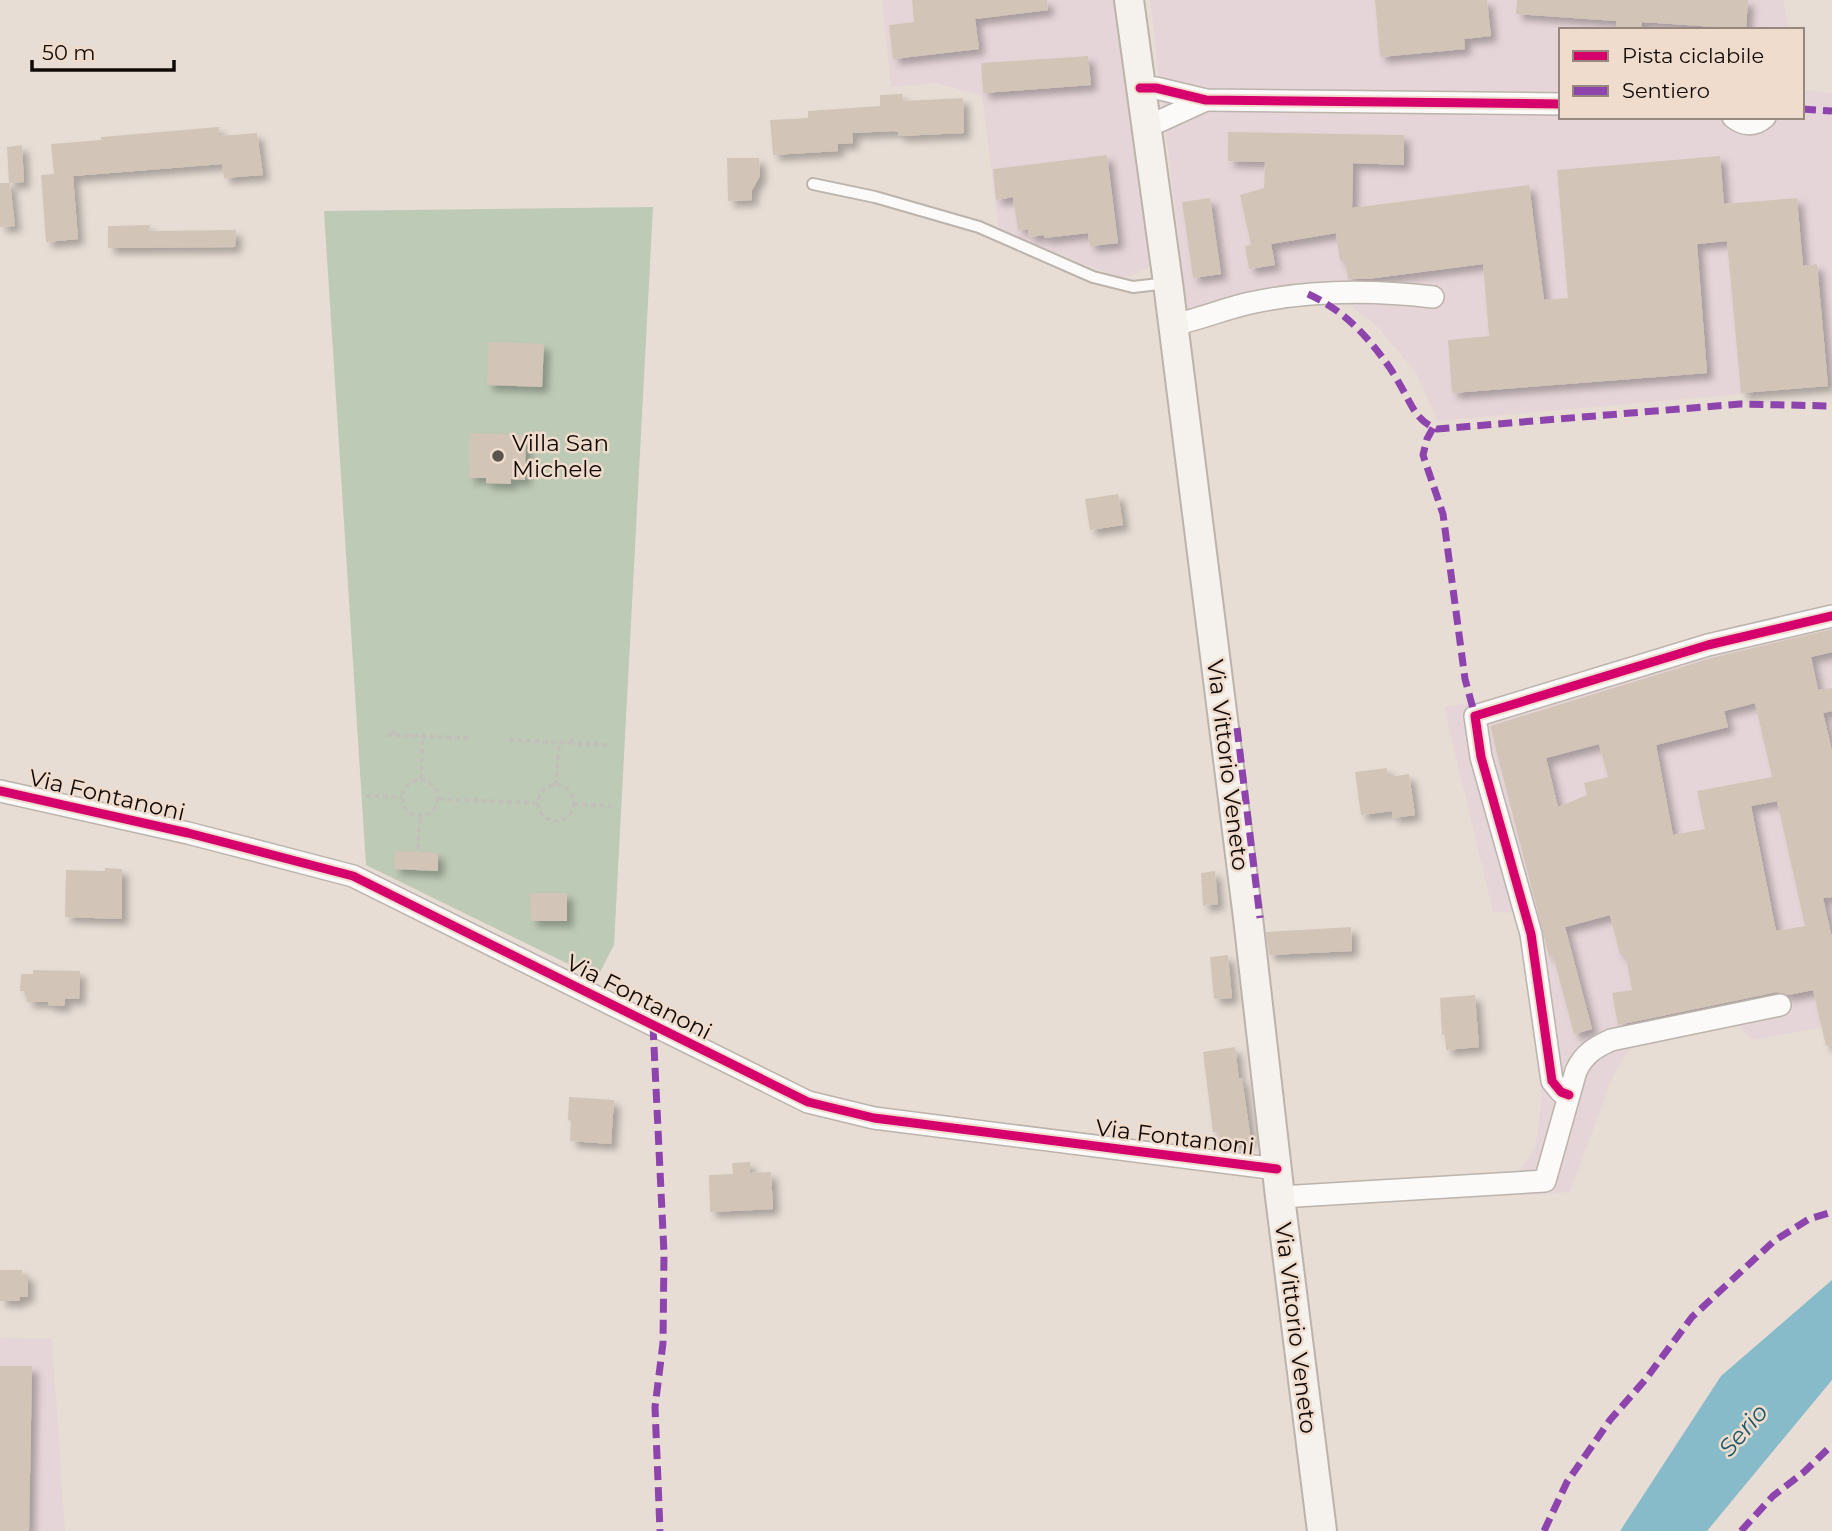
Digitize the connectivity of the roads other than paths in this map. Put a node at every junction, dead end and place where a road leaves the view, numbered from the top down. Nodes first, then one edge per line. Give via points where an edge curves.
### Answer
1 (1129, 0) edge
2 (1140, 88) junction
3 (1206, 100) junction
4 (1559, 104) edge
5 (1738, 119) edge
6 (1762, 119) edge
7 (1144, 123) junction
8 (813, 184) dead end
9 (1168, 283) junction
10 (1433, 297) dead end
11 (1172, 326) junction
12 (1832, 617) edge
13 (0, 791) edge
14 (1780, 1005) dead end
15 (1569, 1095) junction
16 (1277, 1169) junction
17 (1280, 1197) junction
18 (1322, 1531) edge

1 - 2 main road, Via Vittorio Veneto
2 - 3 street
2 - 7 main road, Via Vittorio Veneto
3 - 4 street
3 - 7 street via 1160,121
5 - 6 street via 1749,124
7 - 9 main road, Via Vittorio Veneto
8 - 9 lane via 979,227 1093,277 1133,287
9 - 11 main road, Via Vittorio Veneto
10 - 11 street via 1308,294 1249,303
11 - 16 main road, Via Vittorio Veneto
12 - 15 street via 1708,645 1475,716 1481,757 1531,934 1552,1081
13 - 16 street, Via Fontanoni via 354,876 781,1091 834,1110
14 - 15 street via 1611,1040 1582,1058
15 - 17 street via 1545,1181
16 - 17 main road, Via Vittorio Veneto
17 - 18 main road, Via Vittorio Veneto

